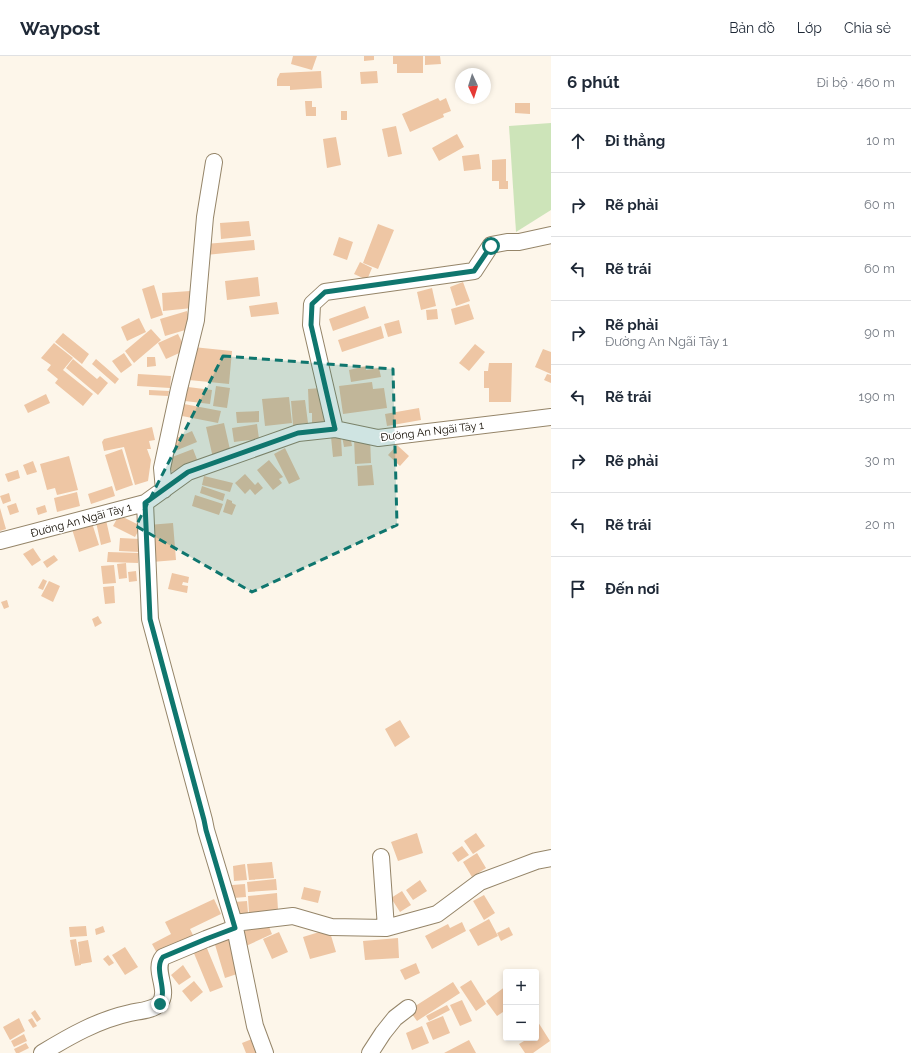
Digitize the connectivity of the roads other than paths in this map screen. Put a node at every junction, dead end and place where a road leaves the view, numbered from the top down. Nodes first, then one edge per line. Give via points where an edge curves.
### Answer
1 (214, 162) dead end
2 (551, 235) edge
3 (551, 417) edge
4 (335, 429) junction
5 (164, 490) junction
6 (145, 503) junction
7 (0, 541) edge
8 (381, 857) dead end
9 (551, 858) edge
10 (234, 926) junction
11 (386, 928) junction
12 (408, 1008) dead end
13 (42, 1053) edge
14 (265, 1053) edge
15 (370, 1053) edge

1 - 5 street via 205,217 196,320 162,468
2 - 4 street via 491,246 474,271 325,292 312,304 311,325
3 - 4 street, Đường An Ngãi Tây 1 via 378,438
4 - 5 street, Đường An Ngãi Tây 1 via 298,433 188,472
5 - 6 street, Đường An Ngãi Tây 1
6 - 7 street, Đường An Ngãi Tây 1
6 - 10 street via 150,619
8 - 11 street
9 - 11 street via 480,882 437,914
10 - 11 street via 293,916 331,927
10 - 13 street via 163,957 159,965 163,987 162,1000 156,1006 103,1021
10 - 14 street via 255,1026
12 - 15 street via 395,1018

